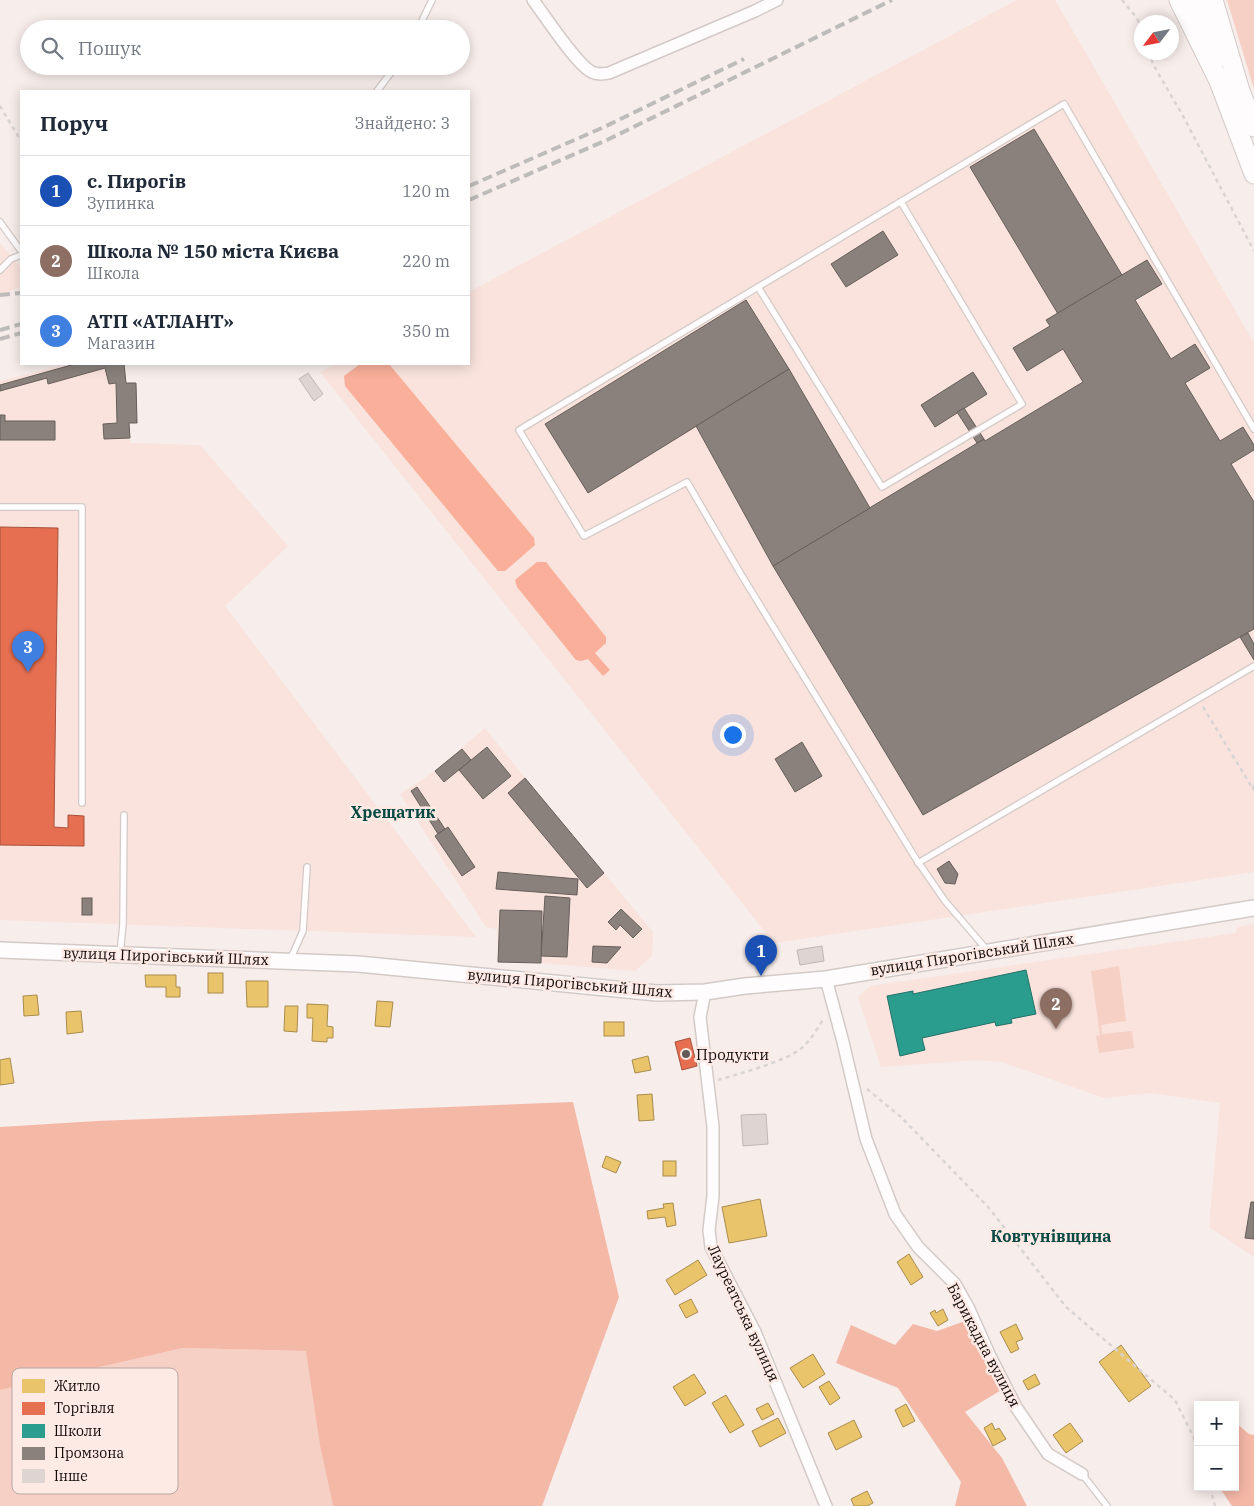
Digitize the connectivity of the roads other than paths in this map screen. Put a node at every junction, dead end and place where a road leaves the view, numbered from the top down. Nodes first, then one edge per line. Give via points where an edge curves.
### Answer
1 (432, 0) edge
2 (533, 0) edge
3 (777, 0) edge
4 (1179, 0) edge
5 (1196, 0) edge
6 (1212, 0) edge
7 (422, 20) edge
8 (389, 75) edge
9 (1219, 81) junction
10 (378, 90) edge
11 (1254, 127) edge
12 (1254, 174) edge
13 (901, 202) junction
14 (0, 222) edge
15 (20, 250) edge
16 (20, 255) edge
17 (0, 270) edge
18 (758, 287) junction
19 (1254, 429) edge
20 (0, 507) edge
21 (1254, 666) edge
22 (82, 803) dead end
23 (124, 815) dead end
24 (918, 863) junction
25 (307, 868) dead end
26 (1254, 908) edge
27 (0, 950) edge
28 (988, 952) junction
29 (120, 954) junction
30 (290, 961) junction
31 (826, 979) junction
32 (705, 992) junction
33 (1082, 1474) joint
34 (826, 1506) edge
35 (1107, 1506) edge

1 - 7 lane
2 - 3 street via 578,60 598,75
4 - 9 main road
5 - 9 main road
6 - 11 main road
8 - 10 lane
9 - 12 main road
13 - 18 lane
13 - 18 lane via 1022,404 882,487
13 - 19 lane via 1064,104
14 - 15 lane
16 - 17 lane via 10,259
18 - 24 lane via 519,430 584,536 687,482
20 - 22 lane via 82,507
21 - 24 lane
23 - 29 lane via 124,924
24 - 28 lane
25 - 30 lane via 303,931
26 - 28 street, вулиця Пирогівський Шлях
27 - 29 street, вулиця Пирогівський Шлях
28 - 31 street, вулиця Пирогівський Шлях
29 - 30 street, вулиця Пирогівський Шлях
30 - 32 street, вулиця Пирогівський Шлях via 358,964 657,993
31 - 32 street, вулиця Пирогівський Шлях
31 - 33 street, Барикадна вулиця via 866,1139 895,1214 918,1247 955,1284 1016,1407 1048,1454
32 - 34 street, Лауреатська вулиця via 700,1017 713,1128 711,1247 755,1332
33 - 35 lane

